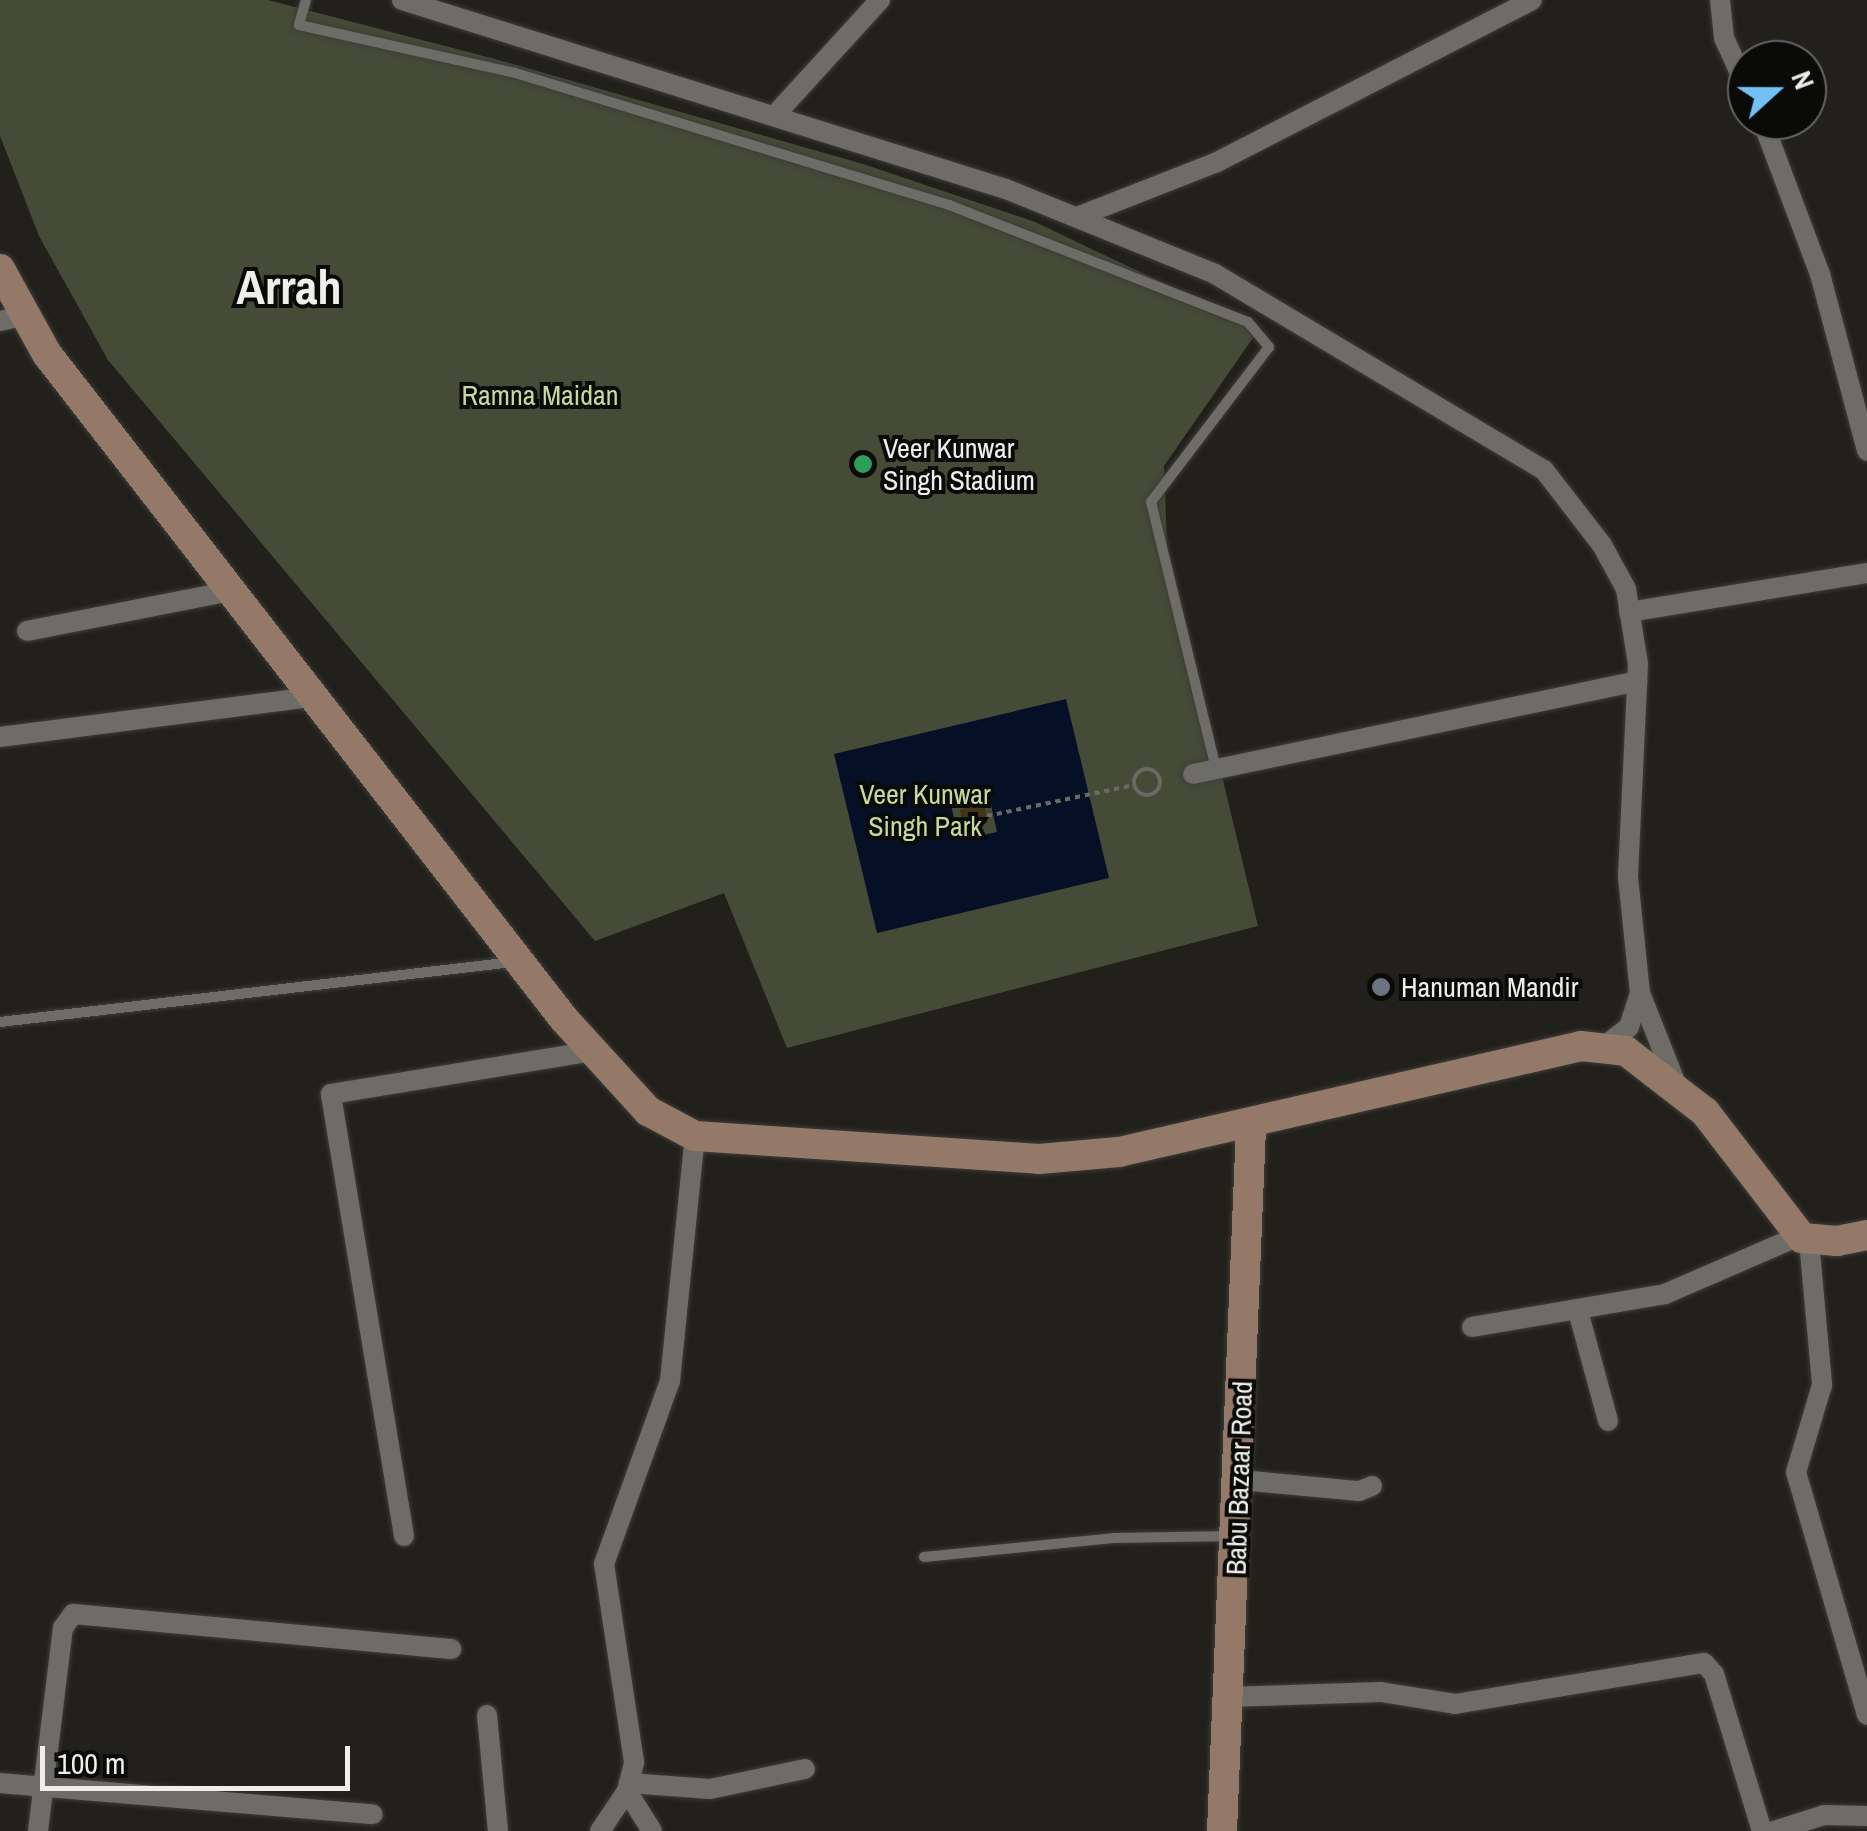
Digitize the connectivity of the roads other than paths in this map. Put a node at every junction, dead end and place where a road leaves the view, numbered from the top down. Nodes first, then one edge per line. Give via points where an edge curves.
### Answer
1 (306, 0) edge
2 (402, 0) edge
3 (880, 0) edge
4 (1532, 0) edge
5 (1720, 0) edge
6 (1727, 45) edge
7 (775, 115) junction
8 (1770, 140) edge
9 (1077, 218) junction
10 (0, 269) edge
11 (13, 318) edge
12 (1867, 452) edge
13 (1867, 573) edge
14 (230, 591) junction
15 (1629, 612) junction
16 (27, 631) dead end
17 (1637, 681) junction
18 (312, 698) junction
19 (0, 736) edge
20 (1216, 769) junction
21 (1193, 774) dead end
22 (519, 962) junction
23 (1640, 993) junction
24 (0, 1022) edge
25 (1602, 1048) junction
26 (593, 1052) junction
27 (1679, 1092) junction
28 (1252, 1126) junction
29 (695, 1136) junction
30 (1867, 1235) edge
31 (1804, 1238) junction
32 (1578, 1311) junction
33 (1472, 1326) dead end
34 (1608, 1421) dead end
35 (1240, 1480) junction
36 (1372, 1486) dead end
37 (404, 1536) dead end
38 (1237, 1536) junction
39 (924, 1556) dead end
40 (451, 1649) dead end
41 (1228, 1697) junction
42 (487, 1714) dead end
43 (1867, 1715) edge
44 (805, 1769) dead end
45 (0, 1784) edge
46 (628, 1787) junction
47 (43, 1789) junction
48 (373, 1814) dead end
49 (1867, 1816) edge
50 (38, 1831) edge
51 (498, 1831) edge
52 (600, 1831) edge
53 (652, 1831) edge
54 (1222, 1831) edge
55 (1762, 1831) edge
56 (1774, 1831) edge

1 - 20 lane via 299,25 515,72 949,205 1248,322 1269,347 1151,502
2 - 7 street
3 - 7 street
4 - 9 street via 1216,162
5 - 6 street
7 - 9 street
8 - 12 street via 1820,274
9 - 15 street via 1215,274 1544,470 1602,545 1626,589
10 - 11 street
11 - 14 street
13 - 15 street
14 - 16 street
14 - 18 street
15 - 17 street
17 - 20 street
17 - 23 street via 1628,877
18 - 19 street
18 - 22 street
20 - 21 street
22 - 24 lane
22 - 26 street
23 - 25 street via 1629,1027
23 - 27 street
25 - 27 street via 1626,1050
25 - 28 street via 1581,1046
26 - 29 street via 648,1111
26 - 37 street via 332,1094
27 - 31 street via 1705,1112
28 - 29 street via 1039,1160
28 - 35 street, Babu Bazaar Road
29 - 46 street via 670,1381 604,1564 631,1718
30 - 31 street
31 - 32 street via 1693,1284
31 - 43 street via 1822,1385 1796,1472
32 - 33 street
32 - 34 street
35 - 36 street via 1359,1491
35 - 38 street, Babu Bazaar Road
38 - 39 lane via 1113,1538
38 - 41 street, Babu Bazaar Road
40 - 47 street via 74,1614 63,1628
41 - 54 street, Babu Bazaar Road
41 - 55 street via 1381,1692 1455,1704 1704,1662 1714,1674
42 - 51 street
44 - 46 street via 710,1789
45 - 47 street
46 - 52 street
46 - 53 street
47 - 48 street
47 - 50 street
49 - 56 street via 1818,1816

